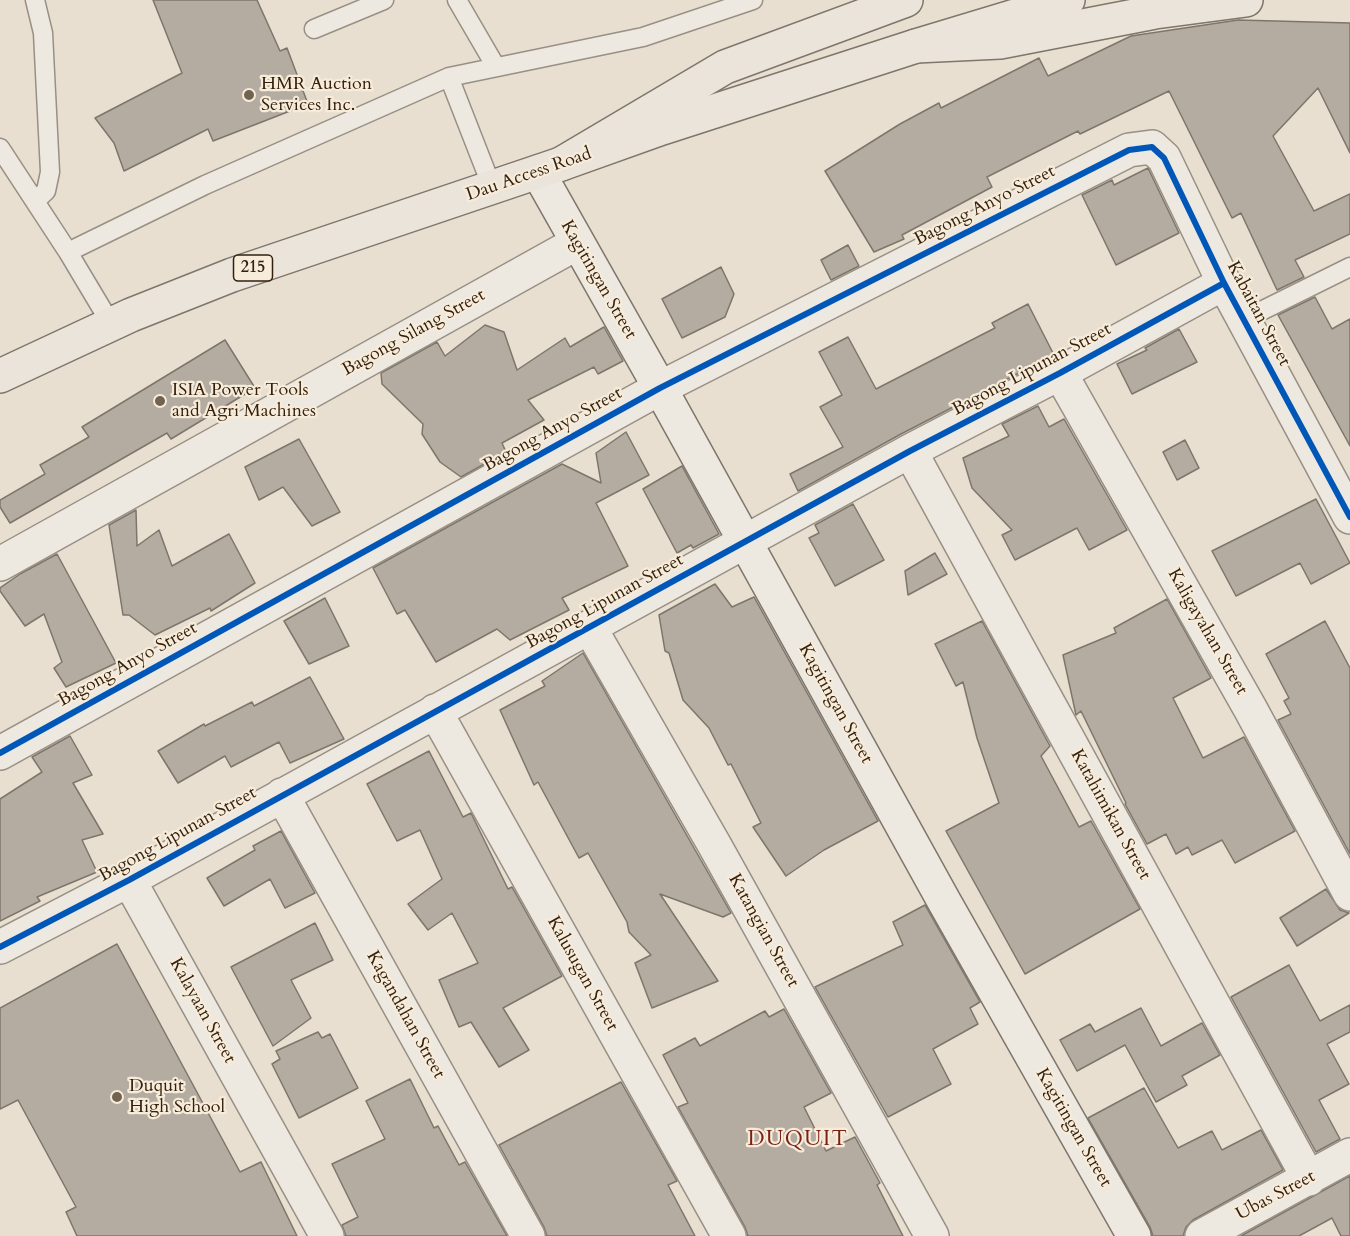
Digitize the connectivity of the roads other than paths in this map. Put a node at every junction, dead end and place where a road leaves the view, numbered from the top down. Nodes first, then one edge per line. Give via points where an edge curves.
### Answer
1 (34, 0) edge
2 (384, 0) edge
3 (457, 0) edge
4 (753, 0) edge
5 (906, 0) edge
6 (1068, 0) edge
7 (1246, 0) edge
8 (314, 28) dead end
9 (916, 46) junction
10 (496, 67) junction
11 (449, 76) junction
12 (0, 148) edge
13 (1129, 150) joint
14 (549, 168) junction
15 (492, 187) junction
16 (35, 201) junction
17 (577, 243) junction
18 (69, 252) junction
19 (1350, 267) edge
20 (1224, 283) junction
21 (1244, 320) junction
22 (111, 324) junction
23 (1060, 373) junction
24 (0, 376) edge
25 (660, 388) junction
26 (910, 451) junction
27 (1350, 517) edge
28 (746, 542) junction
29 (0, 564) edge
30 (590, 628) junction
31 (435, 711) junction
32 (0, 753) edge
33 (282, 795) junction
34 (129, 880) junction
35 (1350, 894) edge
36 (0, 947) edge
37 (1350, 1155) edge
38 (1309, 1179) junction
39 (327, 1236) edge
40 (528, 1236) edge
41 (729, 1236) edge
42 (932, 1236) edge
43 (1134, 1236) edge
44 (1202, 1236) edge

1 - 16 lane via 43,33 50,172 46,191
2 - 8 lane
3 - 10 lane
4 - 10 lane via 643,37
5 - 14 main road via 725,67
6 - 9 main road, Dau Access Road
7 - 9 main road via 1155,12 1000,42
9 - 14 main road, Dau Access Road / 215
10 - 11 lane
11 - 15 lane
11 - 18 lane via 205,185
12 - 16 lane
13 - 20 street, Kabaitan Street via 1152,147 1164,158
13 - 25 street, Bagong Anyo Street
14 - 15 main road, Dau Access Road / 215
14 - 17 street, Kagitingan Street
15 - 22 main road, Dau Access Road / 215 via 232,275
16 - 18 lane
17 - 25 street, Kagitingan Street
17 - 29 street, Bagong Silang Street
18 - 22 lane
19 - 21 lane
20 - 21 street, Kabaitan Street
20 - 23 street, Bagong Lipunan Street
21 - 27 street, Kabaitan Street
22 - 24 main road, Dau Access Road / 215
23 - 26 street, Bagong Lipunan Street
23 - 35 street, Kaligayahan Street
25 - 28 street, Kagitingan Street
25 - 32 street, Bagong Anyo Street
26 - 28 street, Bagong Lipunan Street
26 - 38 street, Katahimikan Street
28 - 30 street, Bagong Lipunan Street
28 - 43 street, Kagitingan Street
30 - 31 street, Bagong Lipunan Street
30 - 42 street, Katangian Street
31 - 33 street, Bagong Lipunan Street
31 - 41 street, Kalusugan Street
33 - 34 street, Bagong Lipunan Street
33 - 40 street, Kagandahan Street
34 - 36 street, Bagong Lipunan Street
34 - 39 street, Kalayaan Street
37 - 38 street, Ubas Street
38 - 44 street, Ubas Street

